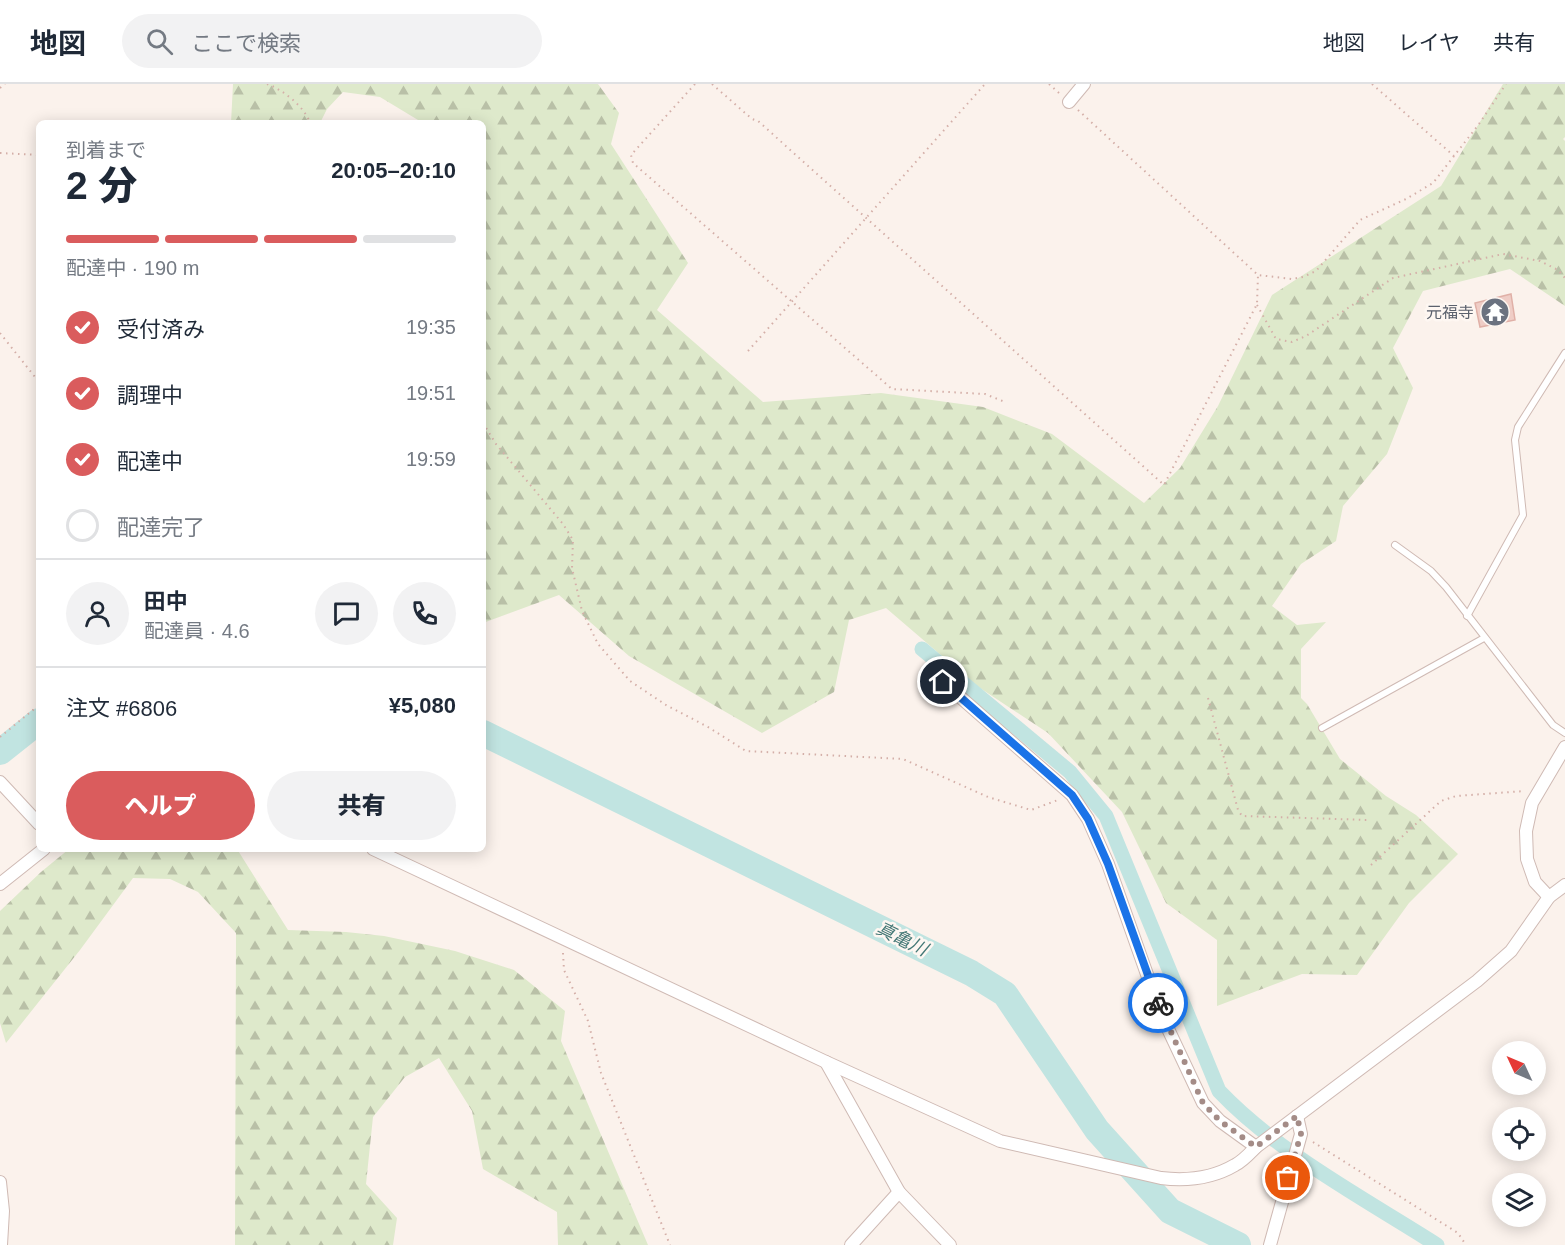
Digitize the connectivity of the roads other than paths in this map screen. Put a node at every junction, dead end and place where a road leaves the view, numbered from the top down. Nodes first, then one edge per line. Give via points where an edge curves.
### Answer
1 (1084, 84) edge
2 (1068, 102) road end
3 (1565, 353) edge
4 (1395, 545) dead end
5 (1467, 616) junction
6 (1484, 638) junction
7 (943, 682) dead end
8 (1322, 728) dead end
9 (1565, 734) edge
10 (1565, 747) edge
11 (0, 782) edge
12 (36, 821) edge
13 (40, 852) edge
14 (379, 852) edge
15 (0, 884) edge
16 (1565, 885) edge
17 (1549, 897) junction
18 (826, 1062) junction
19 (1297, 1116) junction
20 (1256, 1147) junction
21 (0, 1182) edge
22 (899, 1192) junction
23 (1270, 1244) edge
24 (1, 1245) edge
25 (851, 1245) edge
26 (950, 1245) edge

1 - 2 street
3 - 5 lane via 1518,427 1515,440 1523,515
4 - 5 lane via 1431,571
5 - 6 lane
6 - 8 lane
6 - 9 lane via 1553,725
7 - 20 street via 1072,795 1088,819 1108,864 1161,1014 1203,1103
10 - 17 street via 1532,803 1526,831 1527,859 1535,882
11 - 12 street
13 - 15 street
14 - 18 street
16 - 17 street
17 - 19 street via 1496,966
18 - 20 street via 1000,1141 1161,1178 1181,1180 1214,1174 1236,1165
18 - 22 street
19 - 20 street
19 - 23 street via 1301,1134
21 - 24 street
22 - 25 street
22 - 26 street

